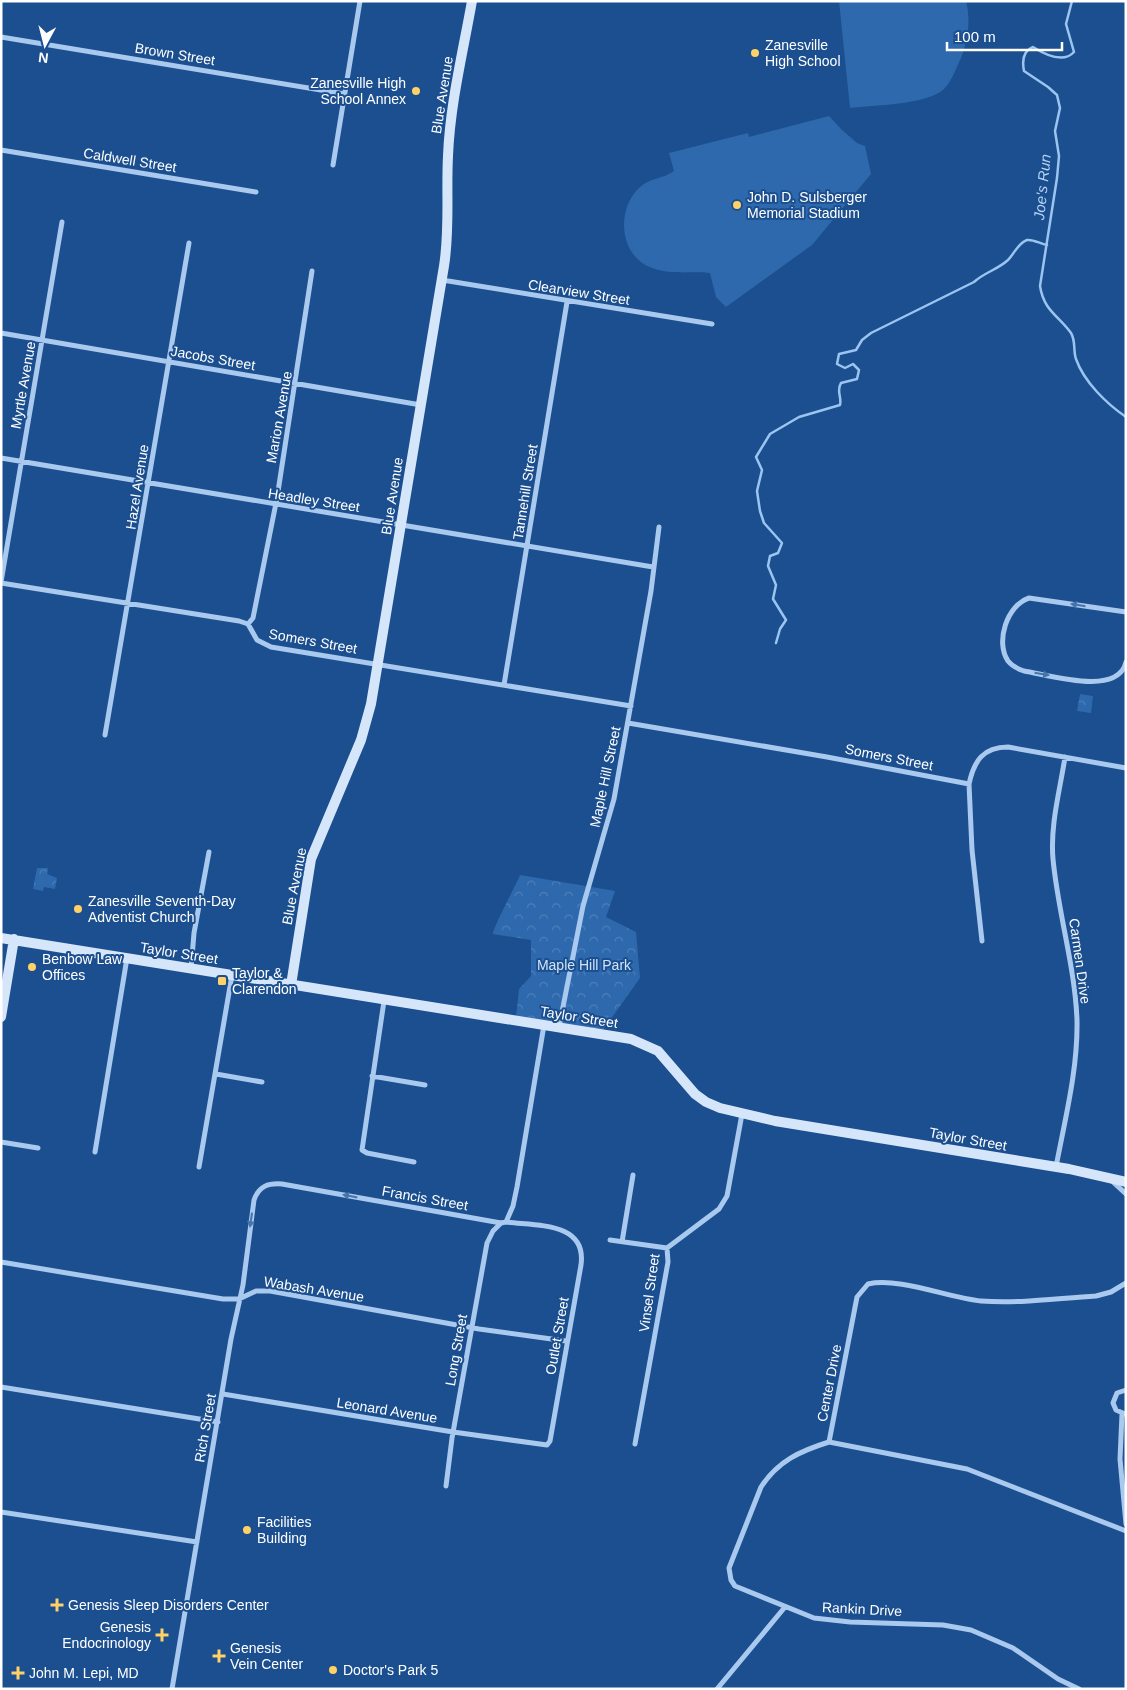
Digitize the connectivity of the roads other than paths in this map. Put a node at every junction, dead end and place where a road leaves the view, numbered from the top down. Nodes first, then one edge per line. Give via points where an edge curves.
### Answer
1 (360, 1) edge
2 (472, 1) edge
3 (1, 37) edge
4 (345, 94) junction
5 (1, 150) edge
6 (333, 165) dead end
7 (256, 192) dead end
8 (62, 222) dead end
9 (189, 243) dead end
10 (312, 272) dead end
11 (442, 280) junction
12 (567, 302) junction
13 (712, 324) dead end
14 (1, 334) edge
15 (42, 340) junction
16 (168, 361) junction
17 (296, 384) junction
18 (422, 405) junction
19 (1, 458) edge
20 (22, 461) junction
21 (149, 484) junction
22 (274, 505) junction
23 (402, 525) junction
24 (660, 527) dead end
25 (527, 547) junction
26 (653, 567) junction
27 (1, 582) edge
28 (128, 603) junction
29 (1126, 612) edge
30 (248, 624) junction
31 (1126, 662) edge
32 (378, 664) junction
33 (504, 685) junction
34 (631, 706) junction
35 (628, 723) junction
36 (105, 735) dead end
37 (1065, 757) junction
38 (1126, 768) edge
39 (969, 784) junction
40 (209, 852) dead end
41 (1, 938) edge
42 (14, 940) junction
43 (982, 941) dead end
44 (127, 958) junction
45 (190, 969) junction
46 (232, 975) junction
47 (291, 985) junction
48 (384, 1001) junction
49 (1, 1017) edge
50 (544, 1025) junction
51 (559, 1028) junction
52 (216, 1074) junction
53 (372, 1076) junction
54 (262, 1082) dead end
55 (424, 1085) dead end
56 (742, 1114) junction
57 (1, 1142) edge
58 (38, 1148) dead end
59 (94, 1152) dead end
60 (414, 1162) dead end
61 (199, 1167) dead end
62 (1056, 1168) junction
63 (633, 1174) dead end
64 (1108, 1178) junction
65 (1126, 1182) edge
66 (274, 1183) joint
67 (1126, 1194) edge
68 (504, 1222) junction
69 (570, 1234) joint
70 (610, 1240) dead end
71 (622, 1242) junction
72 (667, 1248) junction
73 (1, 1262) edge
74 (1126, 1283) edge
75 (239, 1299) junction
76 (471, 1327) junction
77 (566, 1341) junction
78 (1, 1386) edge
79 (1126, 1390) edge
80 (223, 1394) junction
81 (1124, 1414) edge
82 (218, 1422) junction
83 (454, 1432) junction
84 (829, 1442) junction
85 (636, 1444) dead end
86 (547, 1445) joint
87 (446, 1486) dead end
88 (1, 1512) edge
89 (1126, 1524) edge
90 (1126, 1531) edge
91 (197, 1542) junction
92 (784, 1608) junction
93 (172, 1689) edge
94 (717, 1689) edge
95 (1079, 1689) edge

1 - 4 street
2 - 11 street, Blue Avenue via 450,129 449,232
3 - 4 street, Brown Street
4 - 6 street
5 - 7 street, Caldwell Street
8 - 15 street, Myrtle Avenue
9 - 16 street, Hazel Avenue
10 - 17 street, Marion Avenue
11 - 12 street, Clearview Street
11 - 18 street, Blue Avenue
12 - 13 street, Clearview Street
12 - 25 street, Tannehill Street
14 - 15 street, Jacobs Street
15 - 16 street, Jacobs Street
15 - 20 street, Myrtle Avenue
16 - 17 street, Jacobs Street
16 - 21 street, Hazel Avenue
17 - 18 street, Jacobs Street
17 - 22 street, Marion Avenue
18 - 23 street, Blue Avenue
19 - 20 street, Headley Street
20 - 21 street, Headley Street
20 - 27 street, Myrtle Avenue
21 - 22 street, Headley Street
21 - 28 street, Hazel Avenue
22 - 23 street, Headley Street
22 - 30 street, Marion Avenue via 253,618
23 - 25 street, Headley Street
23 - 32 street, Blue Avenue
24 - 26 street, Maple Hill Street
25 - 26 street, Headley Street
25 - 33 street, Tannehill Street
26 - 34 street, Maple Hill Street
27 - 28 street
28 - 30 street
28 - 36 street, Hazel Avenue
29 -> 31 street via 1029,598 1022,600 1007,617 1003,646 1009,662 1024,672 1094,682 1114,679
30 - 32 street, Somers Street via 256,640 271,647
32 - 33 street, Somers Street
32 - 47 street, Blue Avenue via 361,740 311,859
33 - 34 street, Somers Street
34 - 35 street, Maple Hill Street
35 - 39 street, Somers Street via 827,756
35 - 51 street, Maple Hill Street via 614,799 583,906
37 - 38 street
37 - 39 street via 1008,747 991,749 978,761
37 - 62 street, Carmen Drive via 1054,827 1053,858 1075,1001 1077,1038
39 - 43 street
40 - 45 street
41 - 42 street, Taylor Street
42 - 44 street, Taylor Street
42 - 49 street
44 - 45 street, Taylor Street
44 - 59 street
45 - 46 street, Taylor Street
46 - 47 street, Taylor Street
46 - 52 street
47 - 48 street, Taylor Street
48 - 50 street, Taylor Street
48 - 53 street
50 - 51 street, Taylor Street
50 - 68 street, Long Street via 518,1187
51 - 56 street, Taylor Street via 631,1039 650,1046 706,1102
52 - 54 street
52 - 61 street
53 - 55 street
53 - 60 street via 362,1150
56 - 62 street, Taylor Street
56 - 72 street, Vinsel Street via 727,1196 719,1209
57 - 58 street
62 - 64 street, Taylor Street
63 - 71 street
64 - 65 street, Taylor Street
64 - 67 street
68 -> 66 street, Francis Street
66 -> 75 street, Rich Street via 264,1185 254,1200
68 - 69 street, Francis Street via 564,1230
68 - 76 street, Long Street via 493,1231 487,1243
69 - 77 street, Outlet Street via 580,1246 582,1257
70 - 71 street
71 - 72 street
72 - 85 street, Vinsel Street via 668,1262
73 - 75 street, Wabash Avenue
74 - 84 street, Center Drive via 1096,1296 993,1301 885,1282 868,1284 855,1304
75 - 76 street, Wabash Avenue via 256,1291 270,1291
75 - 80 street, Rich Street
76 - 77 street, Wabash Avenue
76 - 83 street, Long Street
77 - 86 street, Outlet Street
78 - 82 street
79 - 81 street via 1117,1392 1113,1399 1114,1407
80 - 82 street, Rich Street
80 - 83 street, Leonard Avenue
81 - 89 street via 1120,1459
82 - 91 street, Rich Street
83 - 86 street, Leonard Avenue
83 - 87 street, Long Street
84 - 90 street, Center Drive via 967,1469
84 - 92 street, Rankin Drive via 789,1457 768,1476 729,1568 735,1586
88 - 91 street
91 - 93 street, Rich Street
92 - 94 street
92 - 95 street, Rankin Drive via 831,1621 943,1625 971,1630 1013,1648 1058,1679

